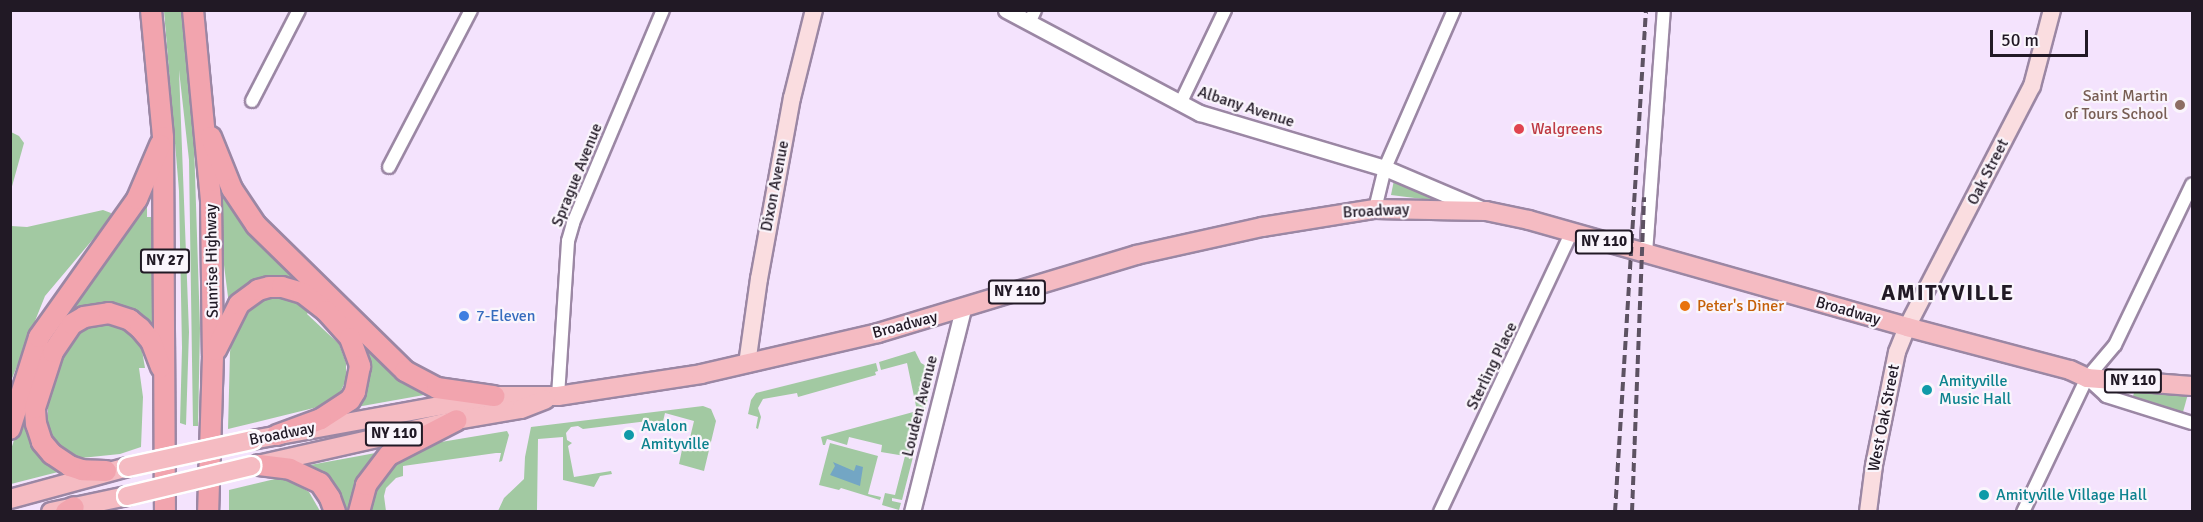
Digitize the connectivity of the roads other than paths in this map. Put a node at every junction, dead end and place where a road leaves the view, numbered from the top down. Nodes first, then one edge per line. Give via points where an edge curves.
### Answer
1 (151, 10) edge
2 (193, 10) edge
3 (299, 10) edge
4 (471, 10) edge
5 (663, 10) edge
6 (814, 10) edge
7 (1006, 10) edge
8 (1225, 10) edge
9 (1454, 10) edge
10 (1664, 10) edge
11 (2052, 10) edge
12 (1032, 17) edge
13 (252, 101) dead end
14 (1180, 104) junction
15 (204, 120) junction
16 (163, 137) junction
17 (388, 167) dead end
18 (1385, 168) junction
19 (2193, 184) edge
20 (1375, 209) junction
21 (1486, 211) junction
22 (1571, 234) junction
23 (1646, 253) junction
24 (963, 309) junction
25 (1907, 327) junction
26 (213, 356) junction
27 (747, 364) junction
28 (2087, 378) junction
29 (166, 382) junction
30 (2193, 386) edge
31 (494, 396) junction
32 (558, 396) junction
33 (457, 420) junction
34 (2193, 423) edge
35 (10, 429) edge
36 (277, 435) junction
37 (255, 466) junction
38 (106, 471) junction
39 (10, 499) edge
40 (70, 509) edge
41 (51, 512) edge
42 (165, 512) edge
43 (208, 512) edge
44 (335, 512) edge
45 (359, 512) edge
46 (912, 512) edge
47 (1440, 512) edge
48 (1868, 512) edge
49 (2023, 512) edge

1 - 16 highway, NY 27
2 - 15 highway, Sunrise Highway / NY 27
3 - 13 street
4 - 17 street
5 - 32 street, Sprague Avenue via 573,222 568,241
6 - 27 main road, Dixon Avenue via 788,119
7 - 12 street, Albany Avenue
8 - 14 street
9 - 18 street
10 - 23 street
11 - 25 main road, Oak Street via 2032,86
12 - 14 street, Albany Avenue
14 - 18 street, Albany Avenue via 1236,125
15 - 26 highway, Sunrise Highway / NY 27 via 211,200
15 - 31 highway via 232,189 256,225 405,371 438,388
16 - 29 highway, NY 27
16 - 35 highway via 137,200 39,338
18 - 20 street
18 - 21 street, Albany Avenue
19 - 28 street via 2115,345
20 - 21 main road, Broadway / NY 110
20 - 24 main road, Broadway / NY 110 via 1262,227 1136,255
21 - 22 main road, Broadway / NY 110
22 - 23 main road, Broadway / NY 110
22 - 47 street, Sterling Place
23 - 25 main road, Broadway / NY 110
24 - 27 main road, Broadway / NY 110
24 - 46 street, Louden Avenue
25 - 28 main road, Broadway / NY 110 via 2070,370
25 - 48 main road, West Oak Street via 1893,366
26 - 36 highway via 239,304 269,287 303,293 351,338 360,366 350,400 321,419
26 - 43 highway, Sunrise Highway / NY 27
27 - 32 main road, Broadway / NY 110
28 - 30 main road, Broadway / NY 110
28 - 34 street via 2106,396
28 - 49 street
29 - 38 highway via 151,341 130,320 119,315 97,314 72,324 62,337 38,391 36,424 42,442 52,454 82,470
29 - 42 highway, NY 27
31 - 32 main road, Broadway / NY 110
31 - 36 main road, Broadway / NY 110
32 - 33 main road, Broadway / NY 110 via 521,410
33 - 37 main road, Broadway / NY 110
33 - 45 highway via 389,455 366,485
36 - 38 main road, Broadway / NY 110, bridge
37 - 40 main road, Broadway / NY 110, bridge
37 - 44 highway via 290,469 320,483
38 - 39 main road, Broadway / NY 110
40 - 41 main road, Broadway / NY 110

